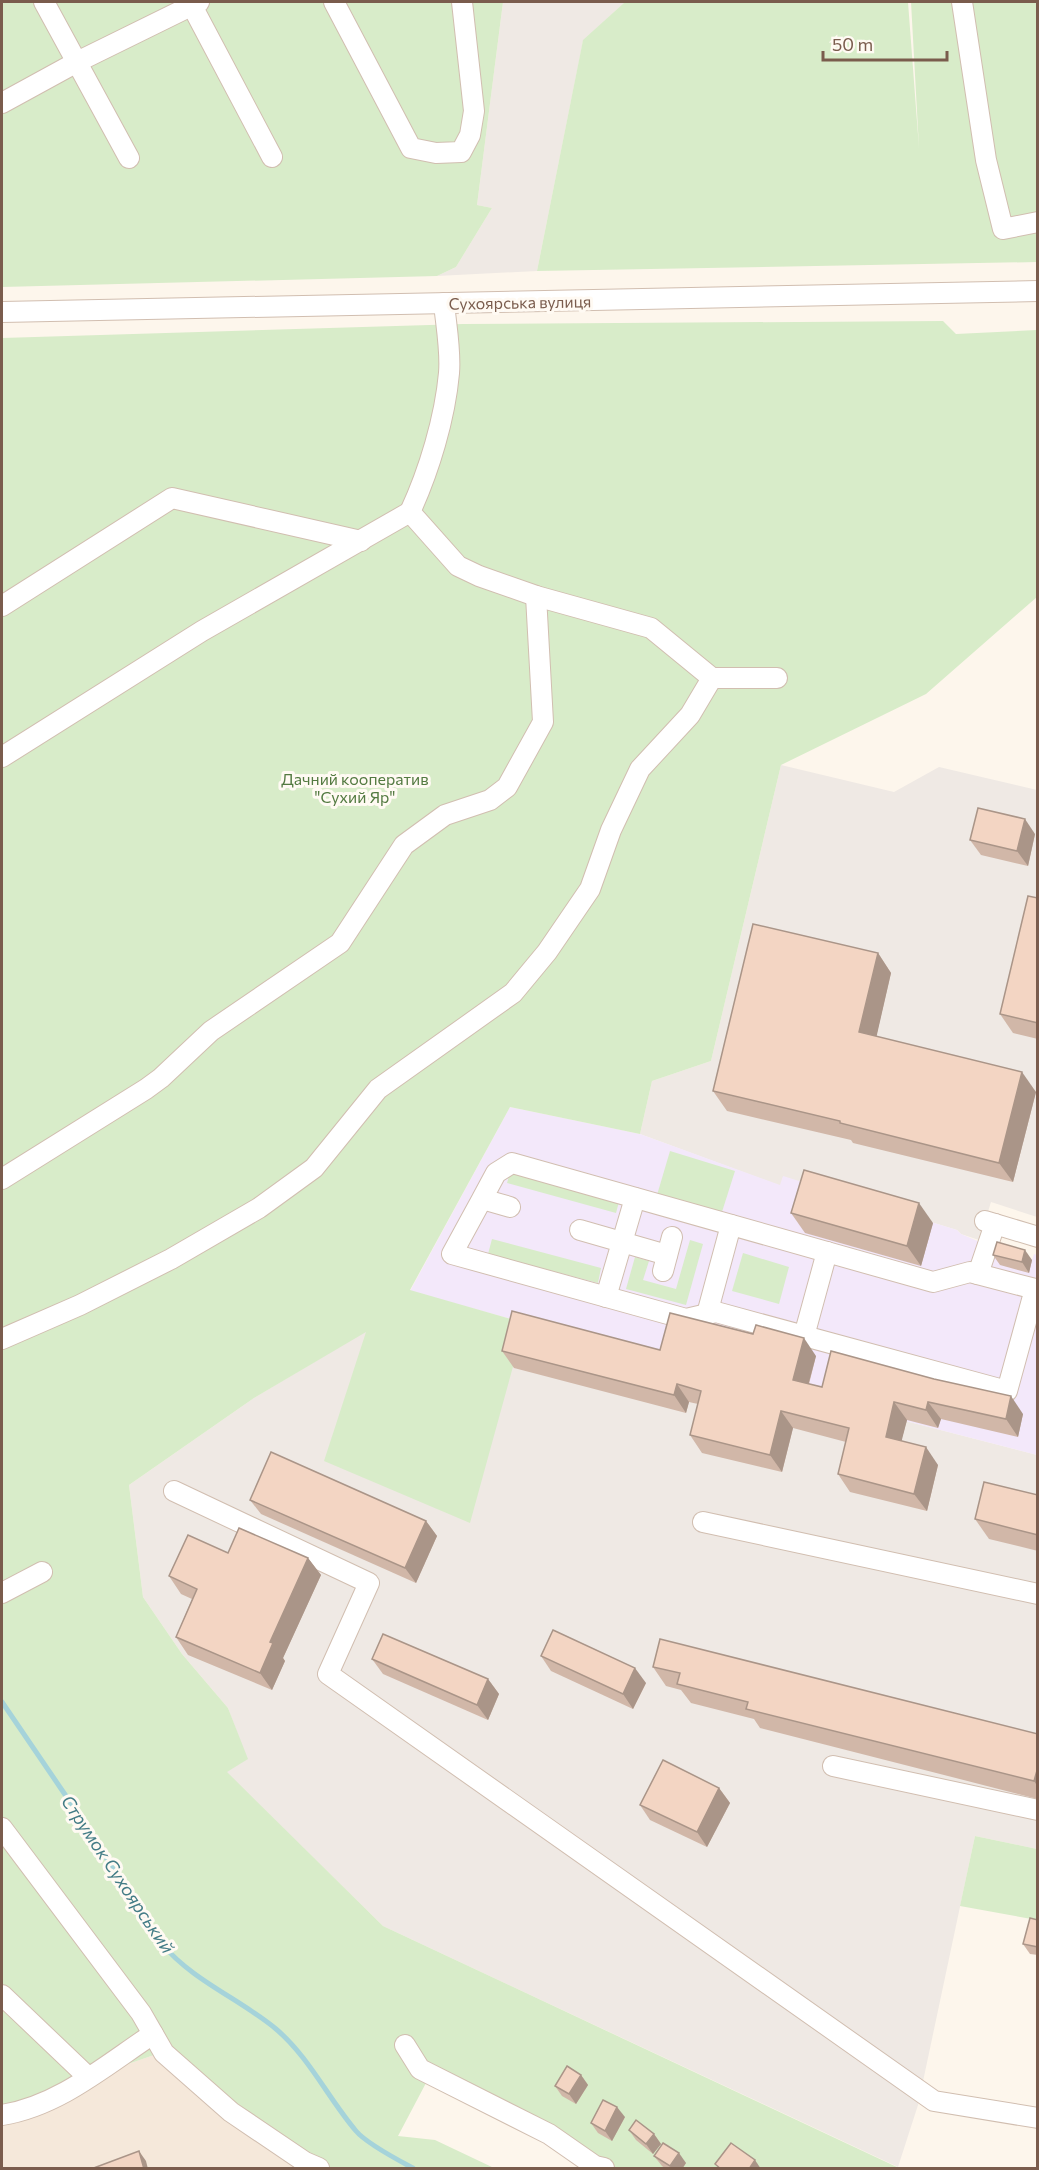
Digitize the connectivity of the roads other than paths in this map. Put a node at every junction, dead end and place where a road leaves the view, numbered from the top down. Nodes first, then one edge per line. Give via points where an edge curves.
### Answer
1 (44, 2) edge
2 (333, 2) edge
3 (462, 2) edge
4 (962, 2) edge
5 (193, 3) edge
6 (77, 62) junction
7 (2, 103) edge
8 (272, 156) dead end
9 (129, 158) dead end
10 (1038, 222) edge
11 (1038, 291) edge
12 (444, 303) junction
13 (2, 312) edge
14 (410, 512) junction
15 (361, 541) junction
16 (536, 596) junction
17 (2, 606) edge
18 (712, 678) junction
19 (777, 678) dead end
20 (2, 757) edge
21 (2, 1179) edge
22 (635, 1198) junction
23 (482, 1199) junction
24 (510, 1207) dead end
25 (731, 1225) junction
26 (580, 1230) dead end
27 (1038, 1237) edge
28 (622, 1242) junction
29 (827, 1252) junction
30 (667, 1255) dead end
31 (978, 1274) junction
32 (606, 1297) junction
33 (707, 1314) junction
34 (804, 1336) junction
35 (2, 1339) edge
36 (174, 1491) dead end
37 (703, 1522) dead end
38 (42, 1572) dead end
39 (2, 1593) edge
40 (1038, 1594) edge
41 (833, 1766) dead end
42 (1038, 1810) edge
43 (2, 1828) edge
44 (2, 1995) edge
45 (153, 2034) junction
46 (405, 2045) dead end
47 (87, 2077) junction
48 (2, 2115) edge
49 (1038, 2118) edge
50 (319, 2169) edge
51 (604, 2169) edge

1 - 6 street
2 - 3 street via 411,148 436,153 461,152 470,135 474,111
4 - 10 street via 986,160 1003,229
5 - 6 street
5 - 8 street
6 - 7 street
6 - 9 street
11 - 12 street, Сухоярська вулиця
12 - 13 street, Сухоярська вулиця
12 - 14 street via 449,372 441,420 422,488
14 - 15 street
14 - 16 street via 458,566
15 - 17 street via 172,498
15 - 20 street via 202,631
16 - 18 street via 651,628
16 - 21 street via 543,722 507,787 490,800 445,815 404,845 340,943 211,1031 146,1089
18 - 19 street
18 - 35 street via 690,714 640,769 590,889 513,993 378,1089 314,1168 259,1208 171,1259
22 - 23 street via 512,1163 496,1173
22 - 25 street
22 - 28 street
23 - 24 street
23 - 32 street via 452,1254
25 - 29 street
25 - 33 street
26 - 28 street
27 - 31 street via 990,1223
28 - 30 street
28 - 32 street
29 - 31 street via 933,1282 970,1272
29 - 34 street
31 - 34 street via 1035,1289 1007,1391
32 - 33 street via 686,1319
33 - 34 street via 716,1312
36 - 49 street via 369,1583 328,1674 934,2101
37 - 40 street
38 - 39 street
41 - 42 street
43 - 45 street
44 - 47 street
45 - 47 street
45 - 50 street via 164,2053 231,2112
46 - 51 street via 420,2069 549,2134
47 - 48 street via 57,2097 27,2110

